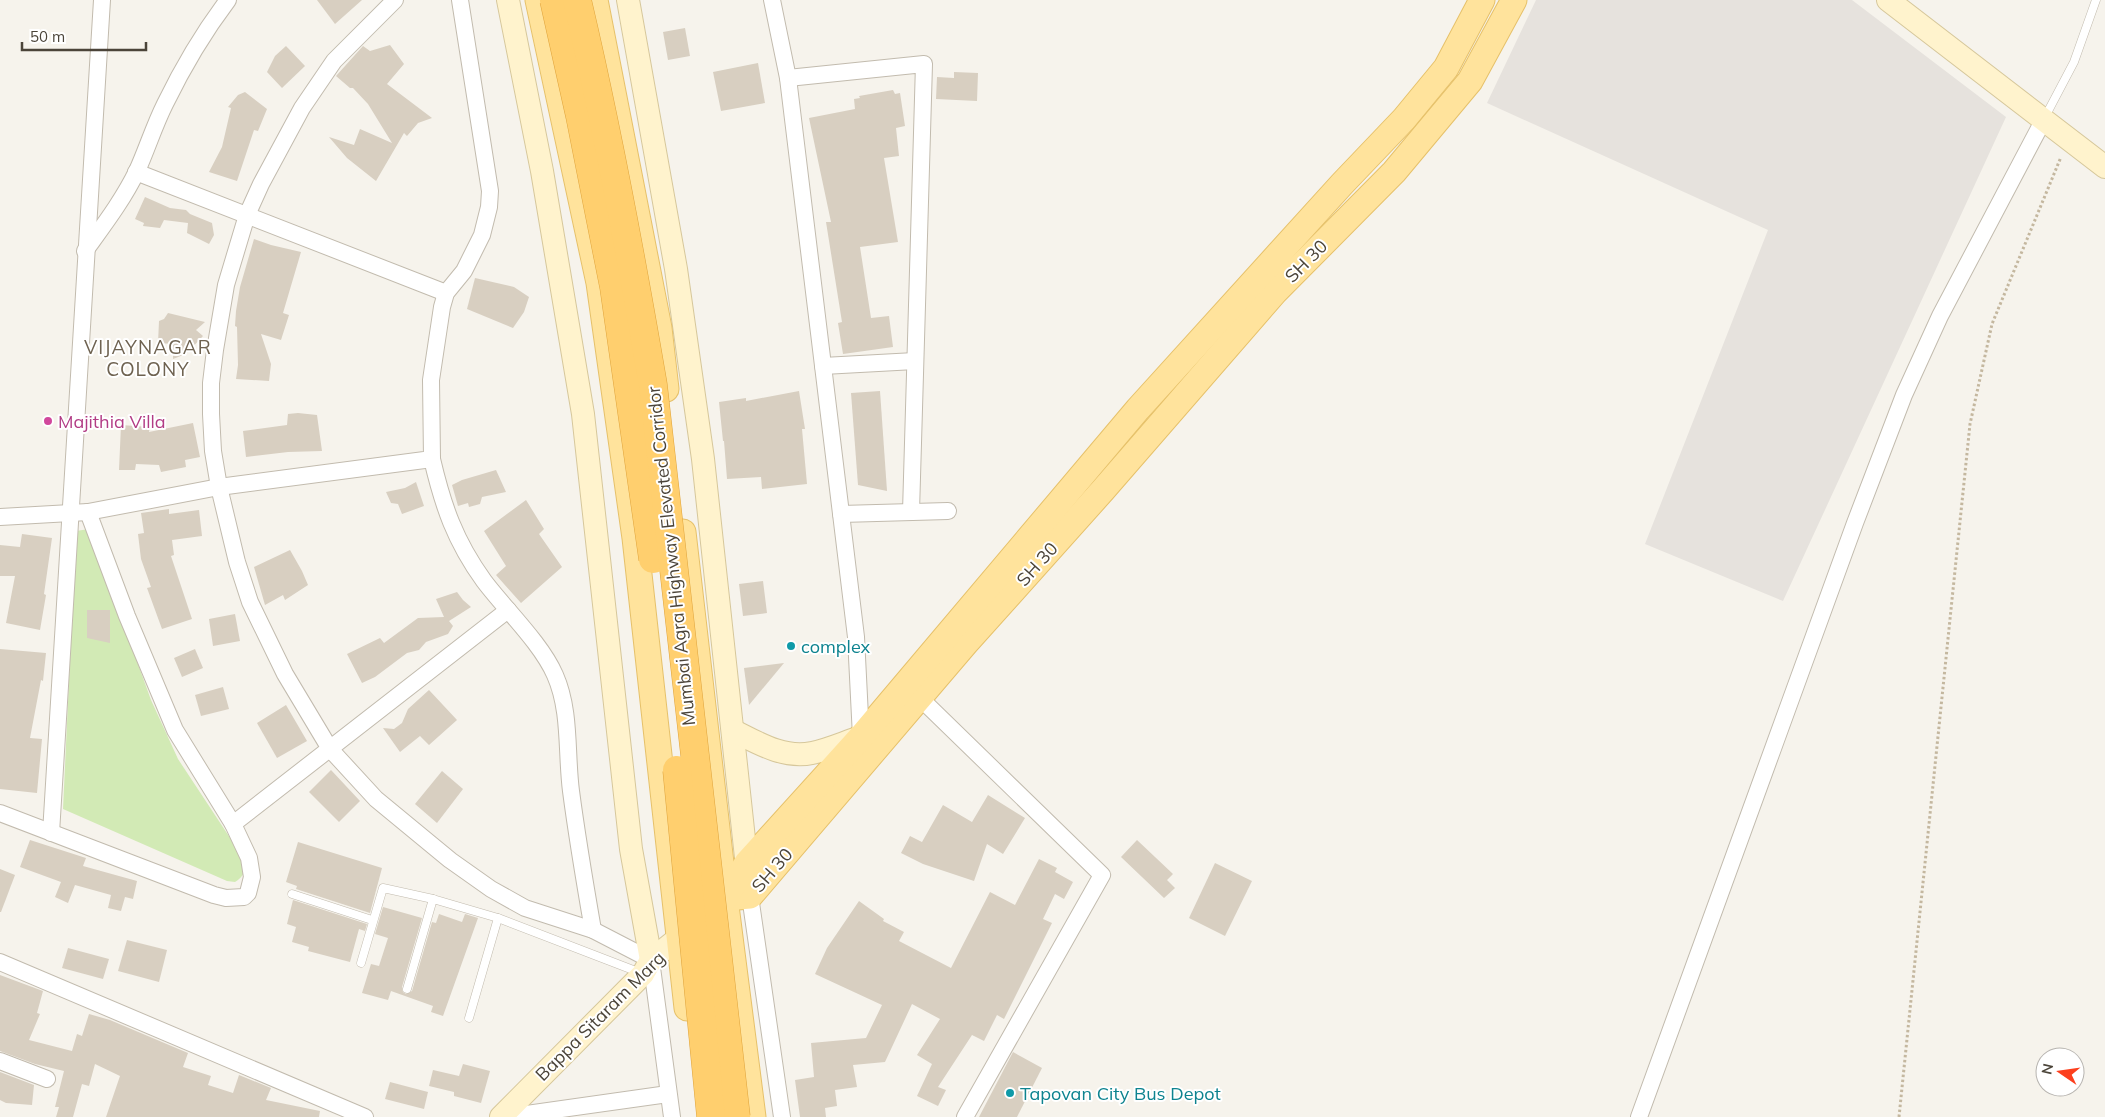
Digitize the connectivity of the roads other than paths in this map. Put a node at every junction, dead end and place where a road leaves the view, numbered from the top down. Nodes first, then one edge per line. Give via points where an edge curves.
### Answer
1 (102, 0) edge
2 (228, 0) edge
3 (395, 0) edge
4 (460, 0) edge
5 (508, 0) edge
6 (538, 0) edge
7 (554, 0) edge
8 (577, 0) edge
9 (595, 0) edge
10 (628, 0) edge
11 (772, 0) edge
12 (1482, 0) edge
13 (1514, 0) edge
14 (1888, 0) edge
15 (2096, 0) edge
16 (788, 78) junction
17 (1438, 78) junction
18 (1458, 96) junction
19 (2044, 119) junction
20 (2105, 166) edge
21 (136, 172) junction
22 (247, 215) junction
23 (85, 252) junction
24 (446, 293) junction
25 (915, 361) junction
26 (823, 366) junction
27 (432, 459) junction
28 (219, 487) junction
29 (948, 511) dead end
30 (88, 512) junction
31 (911, 512) junction
32 (70, 513) junction
33 (842, 514) junction
34 (0, 517) edge
35 (508, 610) junction
36 (919, 697) junction
37 (734, 731) junction
38 (871, 739) junction
39 (330, 749) junction
40 (0, 813) edge
41 (234, 824) junction
42 (51, 833) junction
43 (747, 863) junction
44 (292, 894) dead end
45 (750, 896) junction
46 (725, 898) junction
47 (434, 899) junction
48 (498, 918) junction
49 (372, 920) junction
50 (593, 930) junction
51 (679, 938) junction
52 (0, 962) edge
53 (361, 963) dead end
54 (647, 967) junction
55 (407, 989) dead end
56 (469, 1018) dead end
57 (0, 1061) edge
58 (47, 1079) dead end
59 (668, 1094) junction
60 (365, 1117) edge
61 (501, 1117) edge
62 (506, 1117) edge
63 (672, 1117) edge
64 (699, 1117) edge
65 (711, 1117) edge
66 (736, 1117) edge
67 (753, 1117) edge
68 (782, 1117) edge
69 (965, 1117) edge
70 (1639, 1117) edge

1 - 23 street
2 - 21 street via 183,68
3 - 22 street via 348,45 321,78 265,176
4 - 24 street via 490,199 476,249
5 - 54 street via 542,172 583,414
6 - 51 main road via 599,283 635,538
7 - 65 highway, Mumbai Agra Highway Elevated Corridor, bridge via 614,287 651,539
8 - 66 highway, Mumbai Agra Highway Elevated Corridor, bridge via 600,97 653,385
9 - 46 main road via 658,328
10 - 37 street via 676,269 704,459
11 - 16 street
12 - 17 main road, SH 30
13 - 18 main road, SH 30 via 1470,82
14 - 19 street
15 - 19 lane via 2074,62
16 - 25 street via 924,64
16 - 26 street
17 - 18 main road
17 - 38 main road, SH 30 via 1404,120 1138,408
18 - 36 main road, SH 30 via 1394,172 1275,292
19 - 20 street
19 - 70 street via 1940,316 1904,395
21 - 22 street
21 - 23 street
22 - 24 street
22 - 28 street via 226,285 211,383 213,451
23 - 32 street
24 - 27 street via 433,360
25 - 26 street
25 - 31 street
26 - 33 street
27 - 28 street
27 - 35 street via 442,502 464,550
28 - 30 street
28 - 39 street via 250,602 284,674
29 - 31 street
30 - 32 street
30 - 41 street via 175,730
31 - 33 street
32 - 34 street
32 - 42 street
33 - 38 street
35 - 39 street
35 - 50 street via 542,654 559,685 564,705 570,790
36 - 38 main road, SH 30
36 - 69 street via 1102,875
37 - 38 street via 788,754 812,753
37 - 43 street
38 - 43 main road, SH 30
38 - 45 main road, SH 30
39 - 41 street
39 - 50 street via 395,816 472,876 525,908
40 - 42 street
41 - 42 street via 249,858 252,877 248,893 235,899 214,895
43 - 45 street
43 - 46 main road, SH 30
44 - 49 lane
45 - 46 main road, SH 30
45 - 68 street
46 - 51 street, Bappa Sitaram Marg
46 - 67 main road
47 - 48 lane
47 - 49 lane via 383,888
47 - 55 lane
48 - 54 lane
48 - 56 lane
49 - 53 lane
50 - 54 street
51 - 54 street, Bappa Sitaram Marg
51 - 64 main road
52 - 60 street
54 - 59 street
54 - 61 street, Bappa Sitaram Marg
57 - 58 street
59 - 62 street
59 - 63 street

